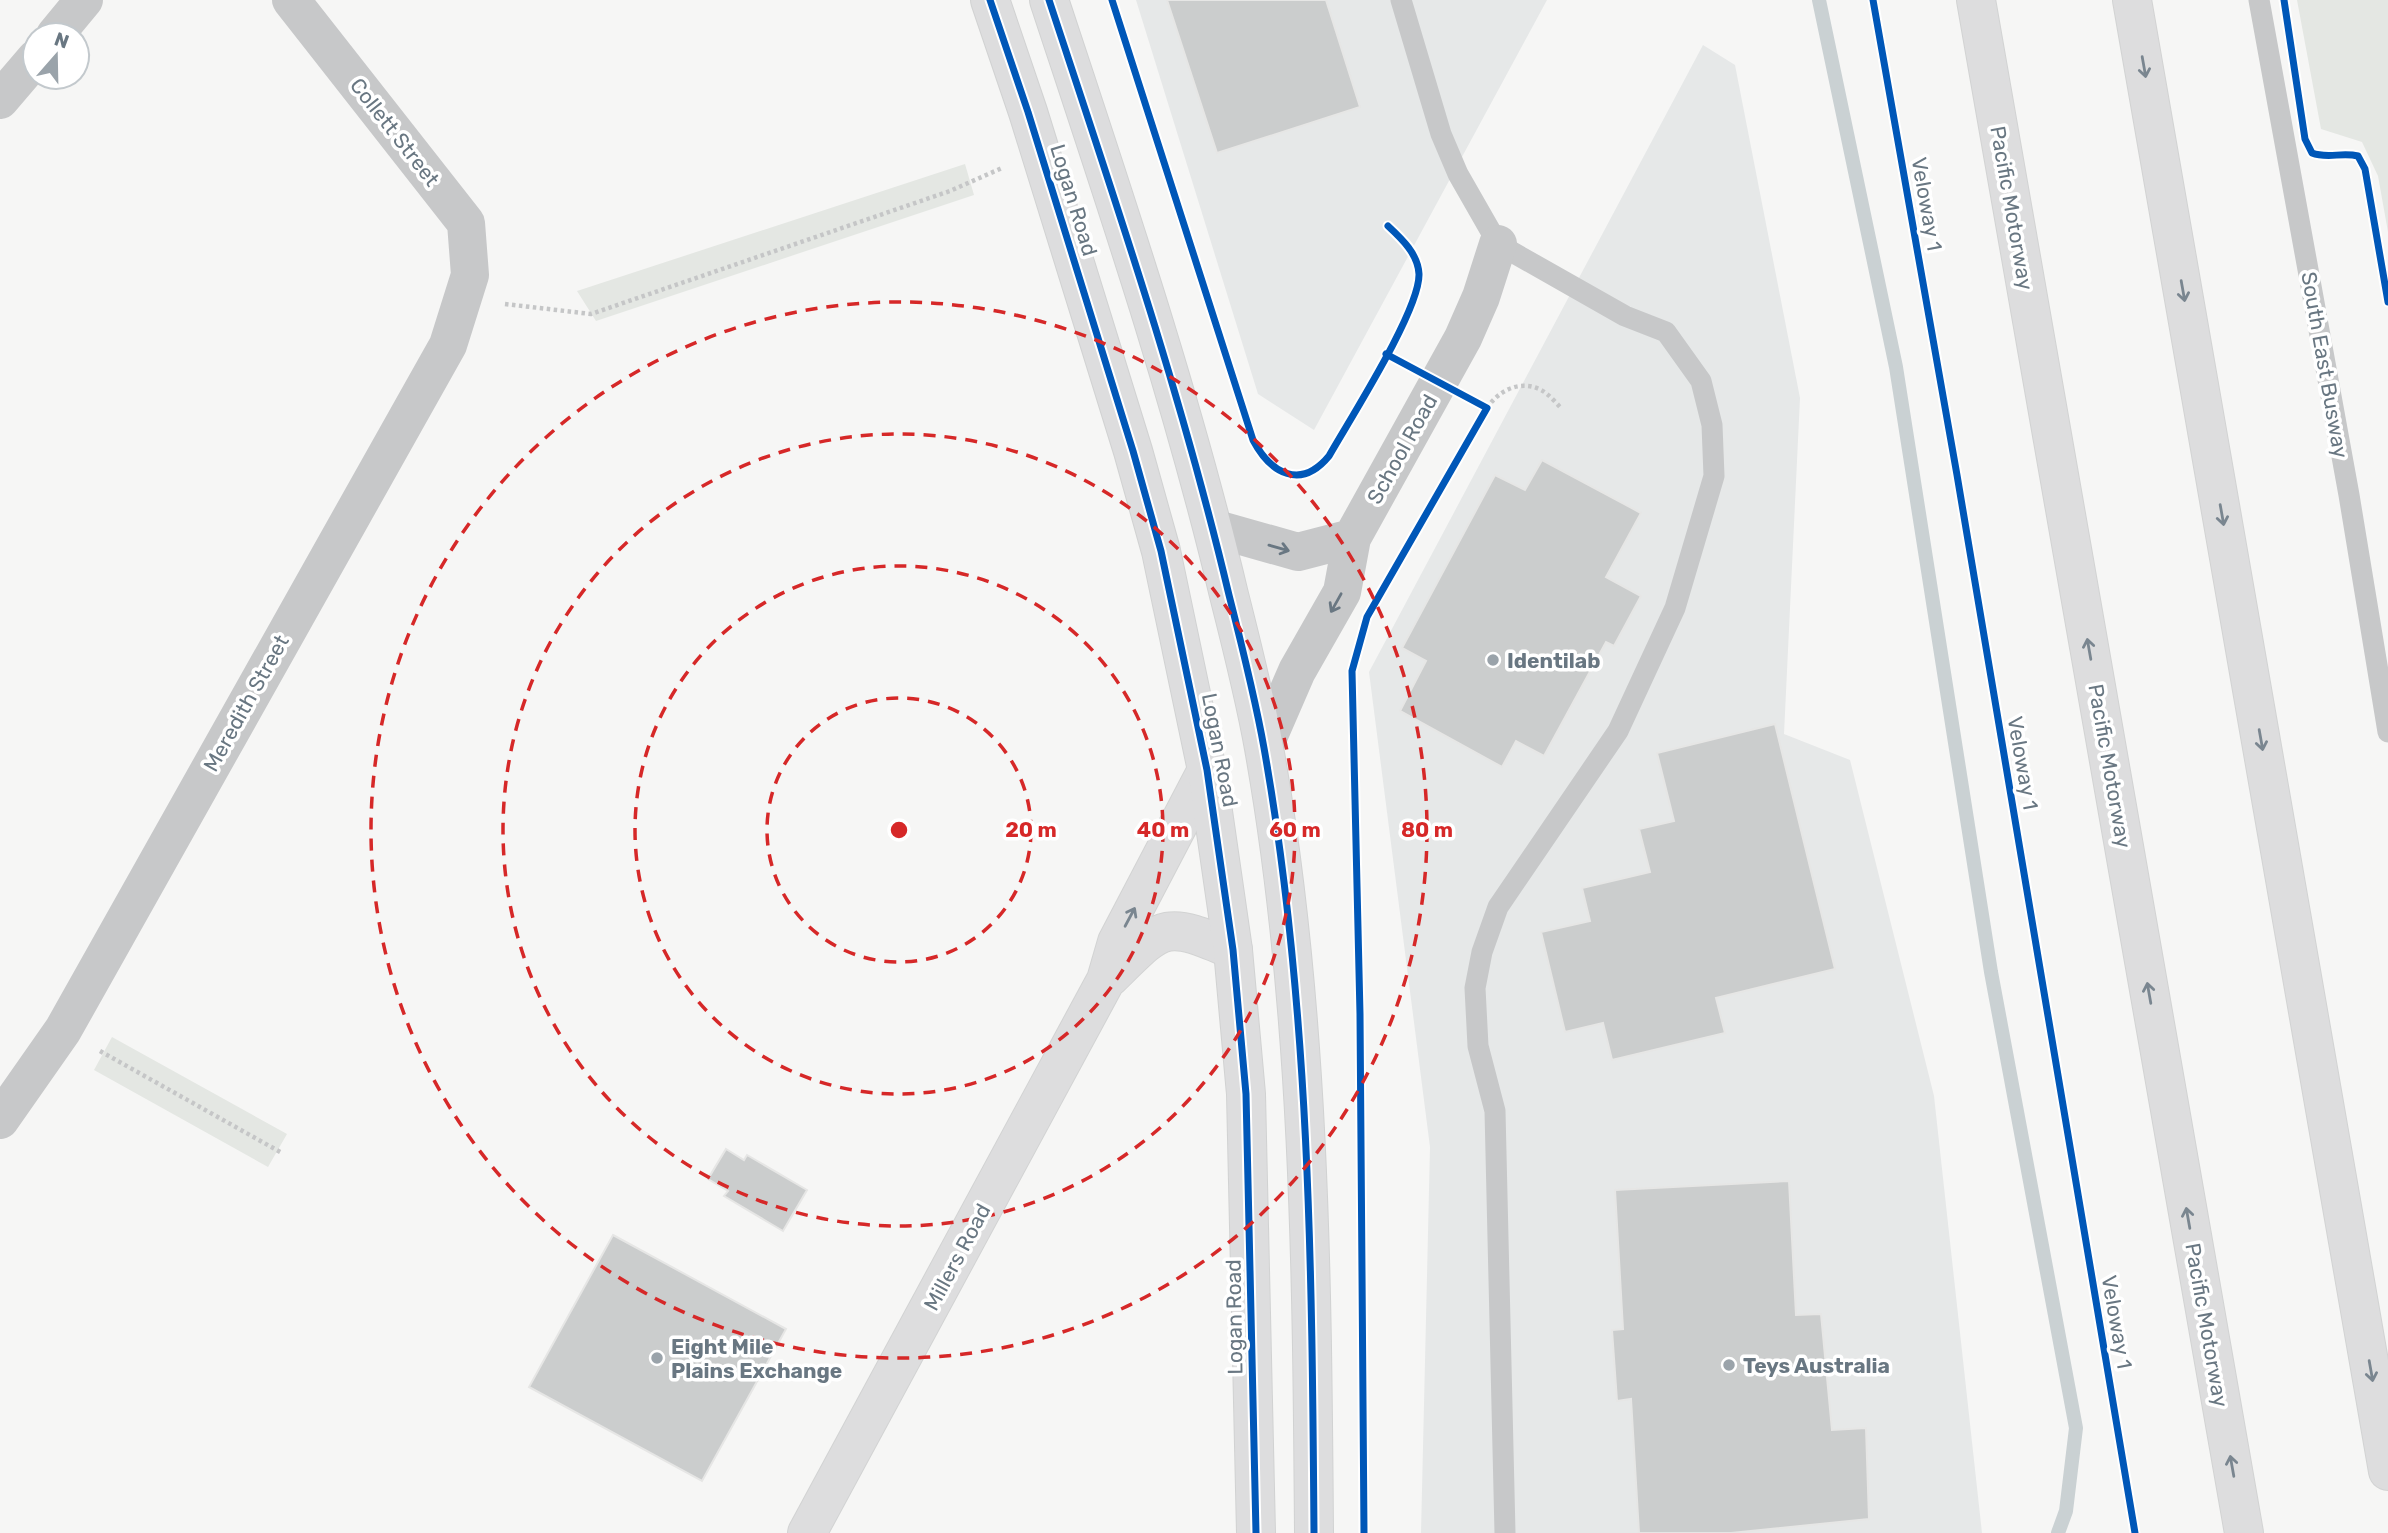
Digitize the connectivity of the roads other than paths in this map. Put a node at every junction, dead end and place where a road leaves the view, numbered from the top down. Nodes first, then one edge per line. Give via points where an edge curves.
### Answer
1 (84, 0) edge
2 (291, 0) edge
3 (990, 0) edge
4 (1049, 0) edge
5 (1401, 0) edge
6 (1976, 0) edge
7 (2132, 0) edge
8 (2259, 0) edge
9 (67, 21) edge
10 (21, 75) edge
11 (0, 100) edge
12 (1498, 244) junction
13 (466, 287) joint
14 (1213, 528) junction
15 (1352, 538) junction
16 (2388, 732) edge
17 (1264, 747) junction
18 (1208, 770) junction
19 (1233, 950) junction
20 (1107, 981) junction
21 (0, 1120) edge
22 (2388, 1471) edge
23 (807, 1533) edge
24 (1256, 1533) edge
25 (1314, 1533) edge
26 (1505, 1533) edge
27 (2244, 1533) edge

1 - 9 street
2 - 13 street, Collett Street via 466,223
3 - 18 main road, Logan Road via 1133,451 1161,551
4 - 14 main road, Logan Road via 1171,379
5 - 12 lane via 1441,134
27 -> 6 main road, Pacific Motorway
7 -> 22 main road
8 - 16 lane, South East Busway
10 - 11 street
12 - 15 street, School Road via 1463,338
12 - 26 lane via 1625,316 1666,332 1700,381 1712,425 1714,476 1675,608 1624,719 1498,907 1482,952 1475,988 1478,1046 1495,1111
13 - 21 street, Meredith Street via 448,345 62,1030
14 -> 15 street via 1298,552
14 - 17 main road, Logan Road
15 -> 17 street, School Road via 1342,592 1297,671
17 - 25 main road, Logan Road via 1281,860 1303,1099
18 - 19 main road, Logan Road
20 -> 18 main road, Millers Road via 1117,942
19 - 20 main road, Millers Road via 1188,931 1174,930 1146,941
19 - 24 main road, Logan Road via 1246,1094
20 - 23 main road, Millers Road

